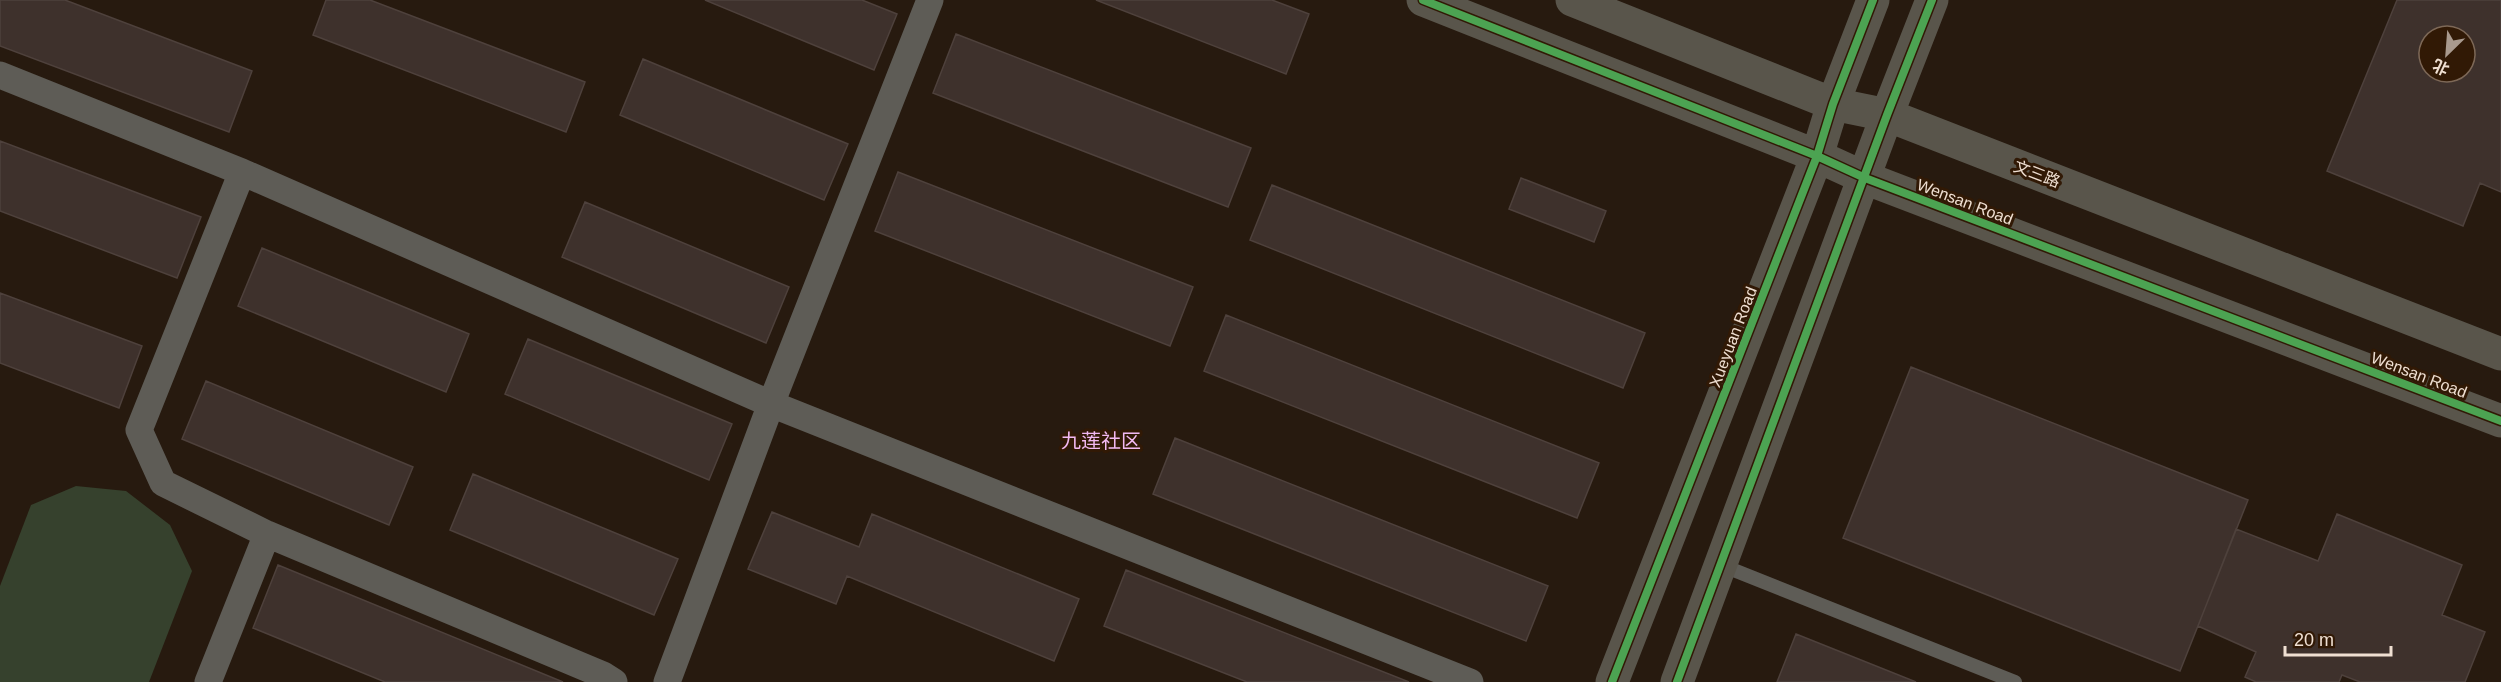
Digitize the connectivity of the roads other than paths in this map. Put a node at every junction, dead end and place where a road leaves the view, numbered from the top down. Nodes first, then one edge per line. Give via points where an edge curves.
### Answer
1 (930, 0) edge
2 (1423, 0) edge
3 (1572, 0) edge
4 (1873, 0) edge
5 (1932, 0) edge
6 (0, 75) edge
7 (1833, 104) junction
8 (1887, 116) junction
9 (1817, 156) junction
10 (242, 172) junction
11 (1865, 178) junction
12 (2501, 354) edge
13 (771, 404) junction
14 (2501, 421) edge
15 (267, 534) junction
16 (1721, 565) junction
17 (606, 680) edge
18 (208, 682) edge
19 (667, 682) edge
20 (1470, 682) edge
21 (1612, 682) edge
22 (1677, 682) edge
23 (2015, 682) edge

1 - 13 street
2 - 9 main road, Wensan Road
3 - 7 main road, 文三路
4 - 7 main road, Xueyuan Road
5 - 8 main road
6 - 10 street
7 - 8 main road, 文三路
7 - 9 main road, Xueyuan Road
8 - 11 main road
8 - 12 main road, 文三路
9 - 11 main road, Wensan Road
9 - 21 main road, Xueyuan Road
10 - 13 street
10 - 15 street via 139,430 163,483
11 - 14 main road, Wensan Road
11 - 16 main road
13 - 19 street
13 - 20 street
15 - 17 street
15 - 18 street
16 - 22 main road
16 - 23 lane

